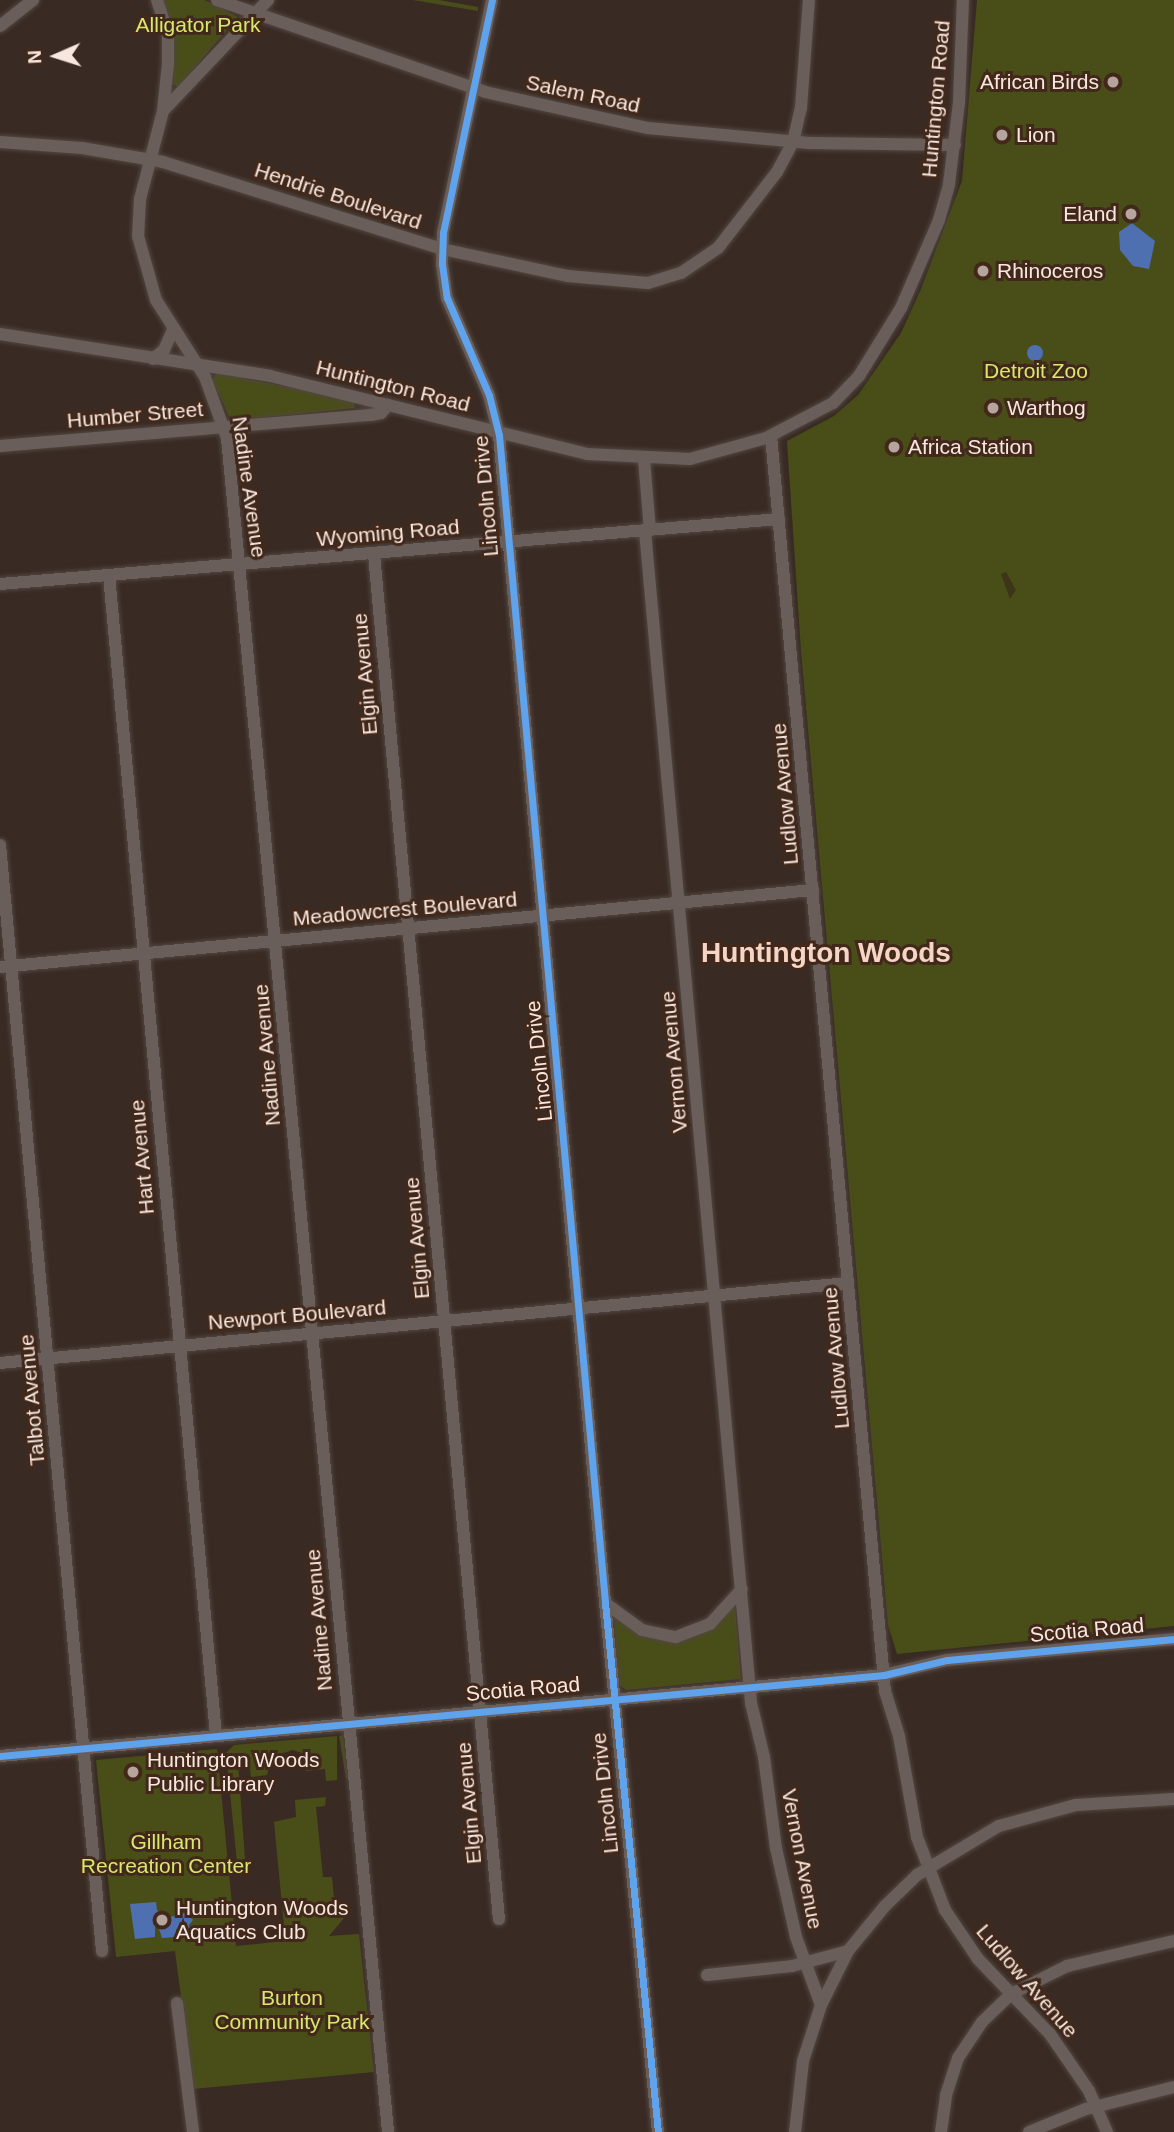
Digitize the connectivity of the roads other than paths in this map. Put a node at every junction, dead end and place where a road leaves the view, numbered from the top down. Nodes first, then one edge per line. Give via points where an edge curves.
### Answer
1 (33, 0) edge
2 (157, 0) edge
3 (217, 0) edge
4 (268, 0) edge
5 (492, 0) edge
6 (809, 0) edge
7 (963, 0) edge
8 (253, 13) junction
9 (0, 26) edge
10 (474, 89) junction
11 (163, 111) junction
12 (0, 142) edge
13 (793, 142) junction
14 (955, 145) junction
15 (150, 159) junction
16 (442, 249) junction
17 (173, 330) junction
18 (0, 334) edge
19 (153, 359) junction
20 (197, 366) junction
21 (361, 397) junction
22 (388, 405) junction
23 (492, 405) junction
24 (358, 416) junction
25 (470, 426) junction
26 (225, 427) junction
27 (499, 435) junction
28 (771, 436) junction
29 (0, 446) edge
30 (644, 459) junction
31 (779, 519) junction
32 (648, 531) junction
33 (508, 542) junction
34 (374, 554) junction
35 (241, 564) junction
36 (109, 575) junction
37 (0, 584) edge
38 (0, 845) edge
39 (813, 890) junction
40 (678, 903) junction
41 (543, 916) junction
42 (408, 928) junction
43 (276, 941) junction
44 (143, 953) junction
45 (6, 966) edge
46 (849, 1283) junction
47 (715, 1294) junction
48 (578, 1308) junction
49 (444, 1321) junction
50 (311, 1333) junction
51 (179, 1345) junction
52 (47, 1358) junction
53 (0, 1363) edge
54 (742, 1589) junction
55 (605, 1603) junction
56 (1174, 1639) edge
57 (884, 1675) junction
58 (750, 1686) junction
59 (614, 1698) junction
60 (480, 1711) junction
61 (348, 1723) junction
62 (216, 1736) junction
63 (83, 1748) junction
64 (0, 1756) edge
65 (1174, 1799) edge
66 (926, 1868) junction
67 (499, 1919) dead end
68 (1174, 1941) edge
69 (102, 1951) dead end
70 (848, 1951) junction
71 (804, 1961) junction
72 (707, 1975) dead end
73 (1011, 1994) junction
74 (177, 2003) dead end
75 (821, 2005) junction
76 (1174, 2087) edge
77 (1097, 2106) junction
78 (193, 2132) edge
79 (388, 2132) edge
80 (658, 2132) edge
81 (795, 2132) edge
82 (942, 2132) edge
83 (1030, 2132) edge
84 (1107, 2132) edge

1 - 9 street
2 - 11 street, Nadine Avenue via 169,46
3 - 8 street, Salem Road
4 - 8 street
5 - 10 street, Lincoln Drive
6 - 13 street, Hendrie Boulevard via 804,85
7 - 14 street, Huntington Road
8 - 10 street, Salem Road
8 - 11 street
10 - 13 street, Salem Road via 648,128
10 - 16 street, Lincoln Drive
11 - 15 street, Nadine Avenue
12 - 15 street, Hendrie Boulevard
13 - 14 street, Salem Road
13 - 16 street, Hendrie Boulevard via 766,191 735,232 700,262 658,281 619,284
14 - 28 street, Huntington Road via 939,220 880,346 832,403
15 - 16 street, Hendrie Boulevard
15 - 17 street, Nadine Avenue via 138,236 156,300
16 - 23 street, Lincoln Drive via 447,298
17 - 19 street via 164,350
17 - 20 street, Nadine Avenue
18 - 19 street, Huntington Road
19 - 20 street, Huntington Road
20 - 21 street, Huntington Road via 270,376
20 - 26 street, Nadine Avenue
21 - 22 street, Huntington Road
21 - 24 street
22 - 24 street, Humber Street via 381,413
22 - 25 street, Huntington Road
23 - 25 street via 487,415
23 - 27 street, Lincoln Drive
24 - 26 street, Humber Street
25 - 27 street, Huntington Road
26 - 29 street, Humber Street
26 - 35 street, Nadine Avenue
27 - 30 street, Huntington Road via 587,454
27 - 33 street, Lincoln Drive
28 - 30 street, Huntington Road via 710,455
28 - 31 street, Ludlow Avenue
30 - 32 street, Vernon Avenue
31 - 32 street, Wyoming Road
31 - 39 street, Ludlow Avenue
32 - 33 street, Wyoming Road
32 - 40 street, Vernon Avenue
33 - 34 street, Wyoming Road
33 - 41 street, Lincoln Drive
34 - 35 street, Wyoming Road
34 - 42 street, Elgin Avenue
35 - 36 street, Wyoming Road
35 - 43 street, Nadine Avenue
36 - 37 street, Wyoming Road
36 - 44 street, Hart Avenue
38 - 45 street, Talbot Avenue
39 - 40 street, Meadowcrest Boulevard
39 - 46 street, Ludlow Avenue
40 - 41 street, Meadowcrest Boulevard
40 - 47 street, Vernon Avenue
41 - 42 street, Meadowcrest Boulevard
41 - 48 street, Lincoln Drive
42 - 43 street, Meadowcrest Boulevard
42 - 49 street, Elgin Avenue
43 - 44 street, Meadowcrest Boulevard
43 - 50 street, Nadine Avenue
44 - 45 street, Meadowcrest Boulevard
44 - 51 street, Hart Avenue
45 - 52 street, Talbot Avenue
46 - 47 street, Newport Boulevard
46 - 57 street, Ludlow Avenue
47 - 48 street, Newport Boulevard
47 - 54 street, Vernon Avenue
48 - 49 street, Newport Boulevard
48 - 55 street, Lincoln Drive
49 - 50 street, Newport Boulevard
49 - 60 street, Elgin Avenue
50 - 51 street, Newport Boulevard
50 - 61 street, Nadine Avenue
51 - 52 street, Newport Boulevard
51 - 62 street, Hart Avenue
52 - 53 street, Newport Boulevard
52 - 63 street, Talbot Avenue
54 - 55 street via 710,1624 676,1637 642,1630
54 - 58 street, Vernon Avenue
55 - 59 street, Lincoln Drive
56 - 57 street, Scotia Road via 947,1660
57 - 58 street, Scotia Road
57 - 66 street, Ludlow Avenue
58 - 59 street, Scotia Road
58 - 71 street, Vernon Avenue via 776,1848
59 - 60 street, Scotia Road
59 - 80 street, Lincoln Drive
60 - 61 street, Scotia Road
60 - 67 street, Elgin Avenue
61 - 62 street, Scotia Road
61 - 79 street, Nadine Avenue
62 - 63 street, Scotia Road
63 - 64 street, Scotia Road
63 - 69 street, Talbot Avenue
65 - 66 street via 1076,1805 1044,1812 982,1834
66 - 70 street via 885,1906
66 - 73 street, Ludlow Avenue via 967,1945
68 - 73 street via 1067,1966
70 - 71 street
70 - 75 street
71 - 72 street
71 - 75 street, Vernon Avenue
73 - 77 street, Ludlow Avenue via 1050,2034
73 - 82 street via 982,2022 958,2059 946,2095
74 - 78 street
75 - 81 street via 803,2062
76 - 77 street
77 - 83 street
77 - 84 street, Ludlow Avenue

